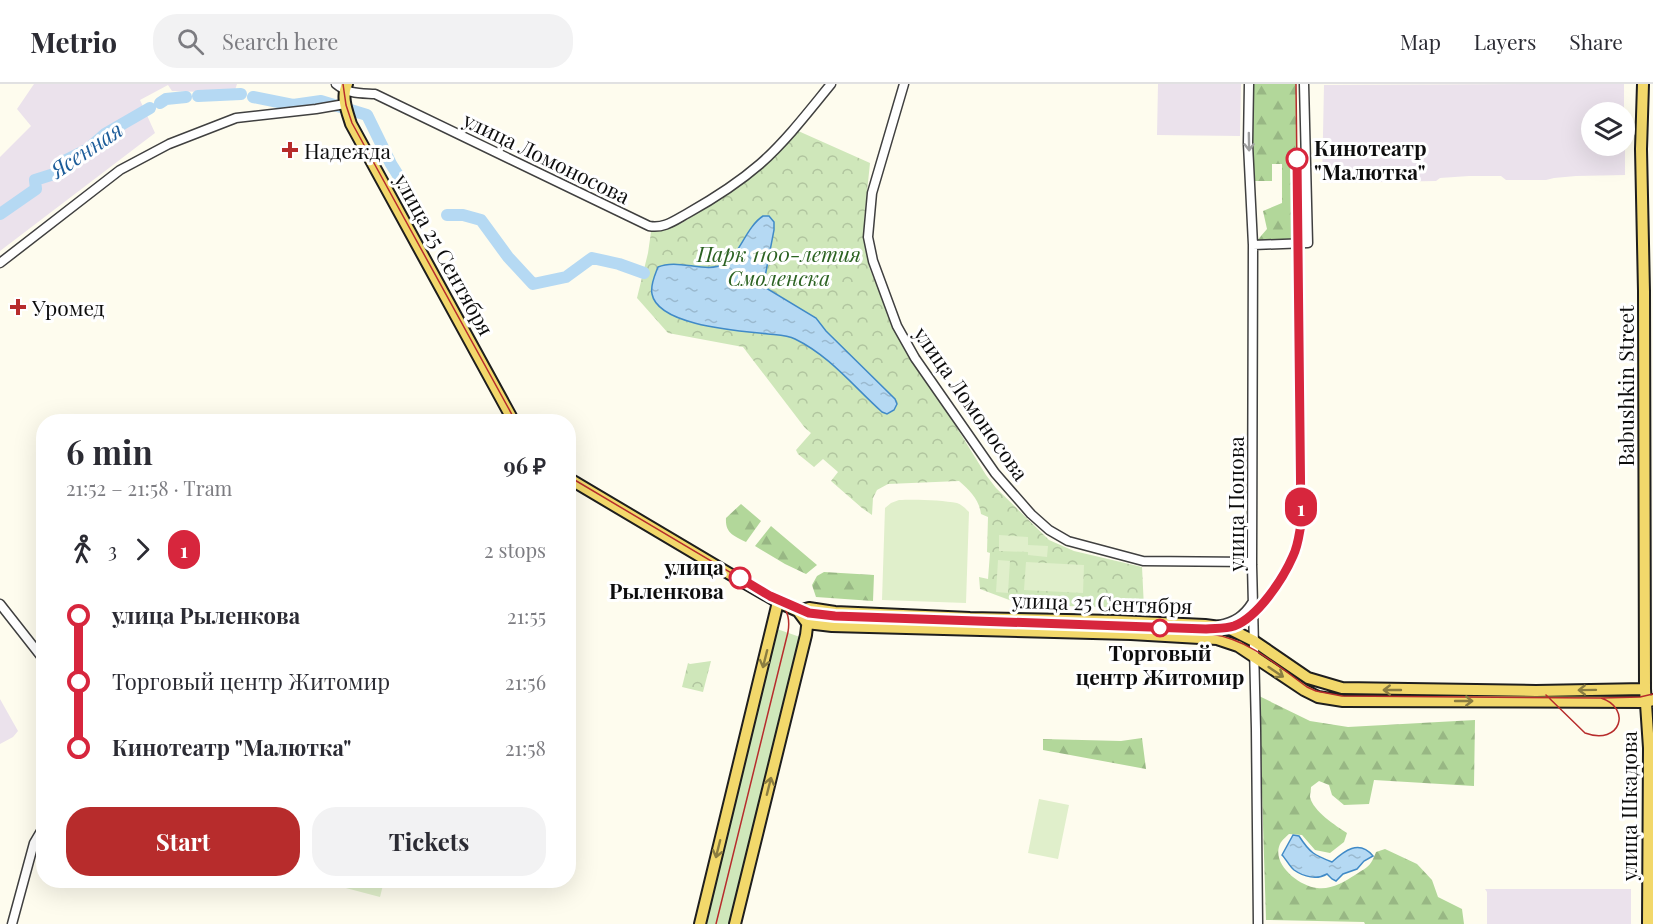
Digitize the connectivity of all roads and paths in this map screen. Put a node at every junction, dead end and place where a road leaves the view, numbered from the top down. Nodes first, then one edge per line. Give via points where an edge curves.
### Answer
1 (831, 84) edge
2 (904, 84) edge
3 (1249, 84) edge
4 (1304, 84) edge
5 (1642, 84) edge
6 (342, 86) edge
7 (344, 104) junction
8 (1253, 245) junction
9 (0, 263) edge
10 (510, 414) edge
11 (576, 483) edge
12 (1252, 562) junction
13 (777, 602) junction
14 (1253, 603) junction
15 (0, 604) edge
16 (804, 609) junction
17 (807, 623) junction
18 (1205, 625) junction
19 (1254, 640) junction
20 (36, 650) edge
21 (1255, 658) junction
22 (1649, 696) edge
23 (36, 840) edge
24 (12, 924) edge
25 (700, 924) edge
26 (735, 924) edge
27 (1258, 924) edge
28 (1648, 924) edge

1 - 6 street, улица Ломоносова via 759,165 707,203 655,227 375,94
2 - 12 street, улица Ломоносова via 872,193 868,237 873,261 897,326 915,358 995,473 1031,514 1068,541 1143,561
3 -> 8 street, улица Попова
4 - 8 street via 1308,243
5 - 22 main road, Babushkin Street
6 - 7 main road, улица 25 Сентября
7 - 9 street via 236,117 169,144 120,170
7 - 10 main road, улица 25 Сентября via 351,124
8 - 12 street, улица Попова
11 - 13 main road, улица 25 Сентября
12 - 14 street, улица Попова
13 - 16 main road, улица 25 Сентября
13 -> 25 main road
14 - 18 street via 1229,623
14 - 19 street, улица Попова
15 - 20 street
16 - 17 main road
16 - 18 main road, улица 25 Сентября
17 - 21 main road via 1209,638 1231,643
26 -> 17 main road
18 - 19 main road, улица 25 Сентября via 1228,628
19 - 21 street, улица Попова
22 -> 19 main road, улица 25 Сентября via 1341,688 1308,678
21 -> 22 main road via 1318,697 1343,701
21 - 27 street, улица Попова
22 - 28 main road, улица Шкадова
23 - 24 street

